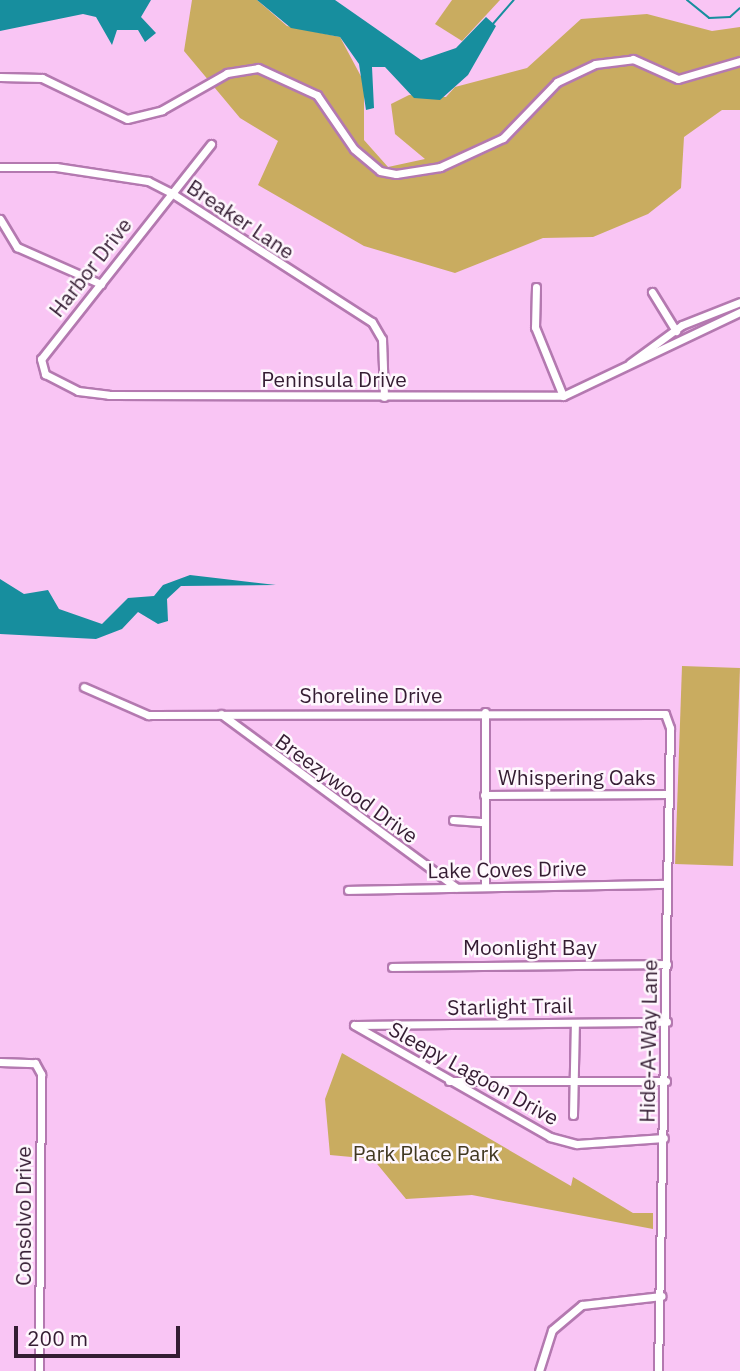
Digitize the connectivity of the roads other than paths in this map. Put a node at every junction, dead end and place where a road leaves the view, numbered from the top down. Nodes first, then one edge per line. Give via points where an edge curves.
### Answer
1 (740, 61) edge
2 (0, 77) edge
3 (211, 144) dead end
4 (2, 165) edge
5 (170, 192) junction
6 (0, 219) edge
7 (100, 284) junction
8 (536, 287) dead end
9 (652, 292) dead end
10 (740, 302) edge
11 (740, 312) edge
12 (675, 330) junction
13 (681, 337) junction
14 (630, 363) junction
15 (38, 364) joint
16 (563, 396) junction
17 (384, 397) junction
18 (84, 687) dead end
19 (485, 712) junction
20 (220, 714) junction
21 (665, 714) joint
22 (669, 794) junction
23 (484, 795) junction
24 (453, 820) dead end
25 (484, 822) junction
26 (667, 884) junction
27 (485, 885) junction
28 (456, 887) junction
29 (348, 890) dead end
30 (667, 964) junction
31 (392, 967) dead end
32 (667, 1022) junction
33 (575, 1023) junction
34 (354, 1025) joint
35 (0, 1062) edge
36 (448, 1081) junction
37 (666, 1081) junction
38 (572, 1082) junction
39 (573, 1115) dead end
40 (664, 1139) junction
41 (661, 1296) junction
42 (39, 1371) edge
43 (539, 1371) edge
44 (658, 1371) edge

1 - 2 street via 678,79 633,59 595,64 557,82 503,138 440,167 396,174 380,171 352,148 317,95 258,68 199,84 162,110 127,119 42,78
3 - 5 street, Harbor Drive
4 - 5 street, Breaker Lane via 148,181
5 - 7 street, Harbor Drive
5 - 17 street, Breaker Lane via 372,322 382,339
6 - 7 street via 17,247
7 - 15 street, Harbor Drive
8 - 16 street via 535,327
9 - 12 street
10 - 12 street, Peninsula Drive
11 - 13 street, Peninsula Drive
12 - 13 street
12 - 14 street, Peninsula Drive
13 - 14 street, Peninsula Drive
14 - 16 street, Peninsula Drive
15 - 17 street, Peninsula Drive via 88,394
16 - 17 street, Peninsula Drive
18 - 20 street, Shoreline Drive via 139,714
19 - 20 street, Shoreline Drive
19 - 21 street, Shoreline Drive
19 - 23 street
20 - 28 street, Breezywood Drive
21 - 22 street, Hide-A-Way Lane via 670,726
22 - 23 street, Whispering Oaks
22 - 26 street, Hide-A-Way Lane
23 - 25 street
24 - 25 street
25 - 27 street
26 - 27 street, Lake Coves Drive
26 - 30 street, Hide-A-Way Lane
27 - 28 street, Lake Coves Drive
28 - 29 street, Lake Coves Drive
30 - 31 street, Moonlight Bay
30 - 32 street, Hide-A-Way Lane
32 - 33 street, Starlight Trail
32 - 37 street, Hide-A-Way Lane
33 - 34 street, Starlight Trail
33 - 38 street
34 - 36 street, Sleepy Lagoon Drive
35 - 42 street, Consolvo Drive via 35,1063 41,1074
36 - 38 street
36 - 40 street, Sleepy Lagoon Drive via 550,1137 578,1144
37 - 38 street
37 - 40 street, Hide-A-Way Lane
38 - 39 street
40 - 41 street, Hide-A-Way Lane
41 - 43 street via 598,1299 566,1314 552,1330
41 - 44 street, Hide-A-Way Lane

